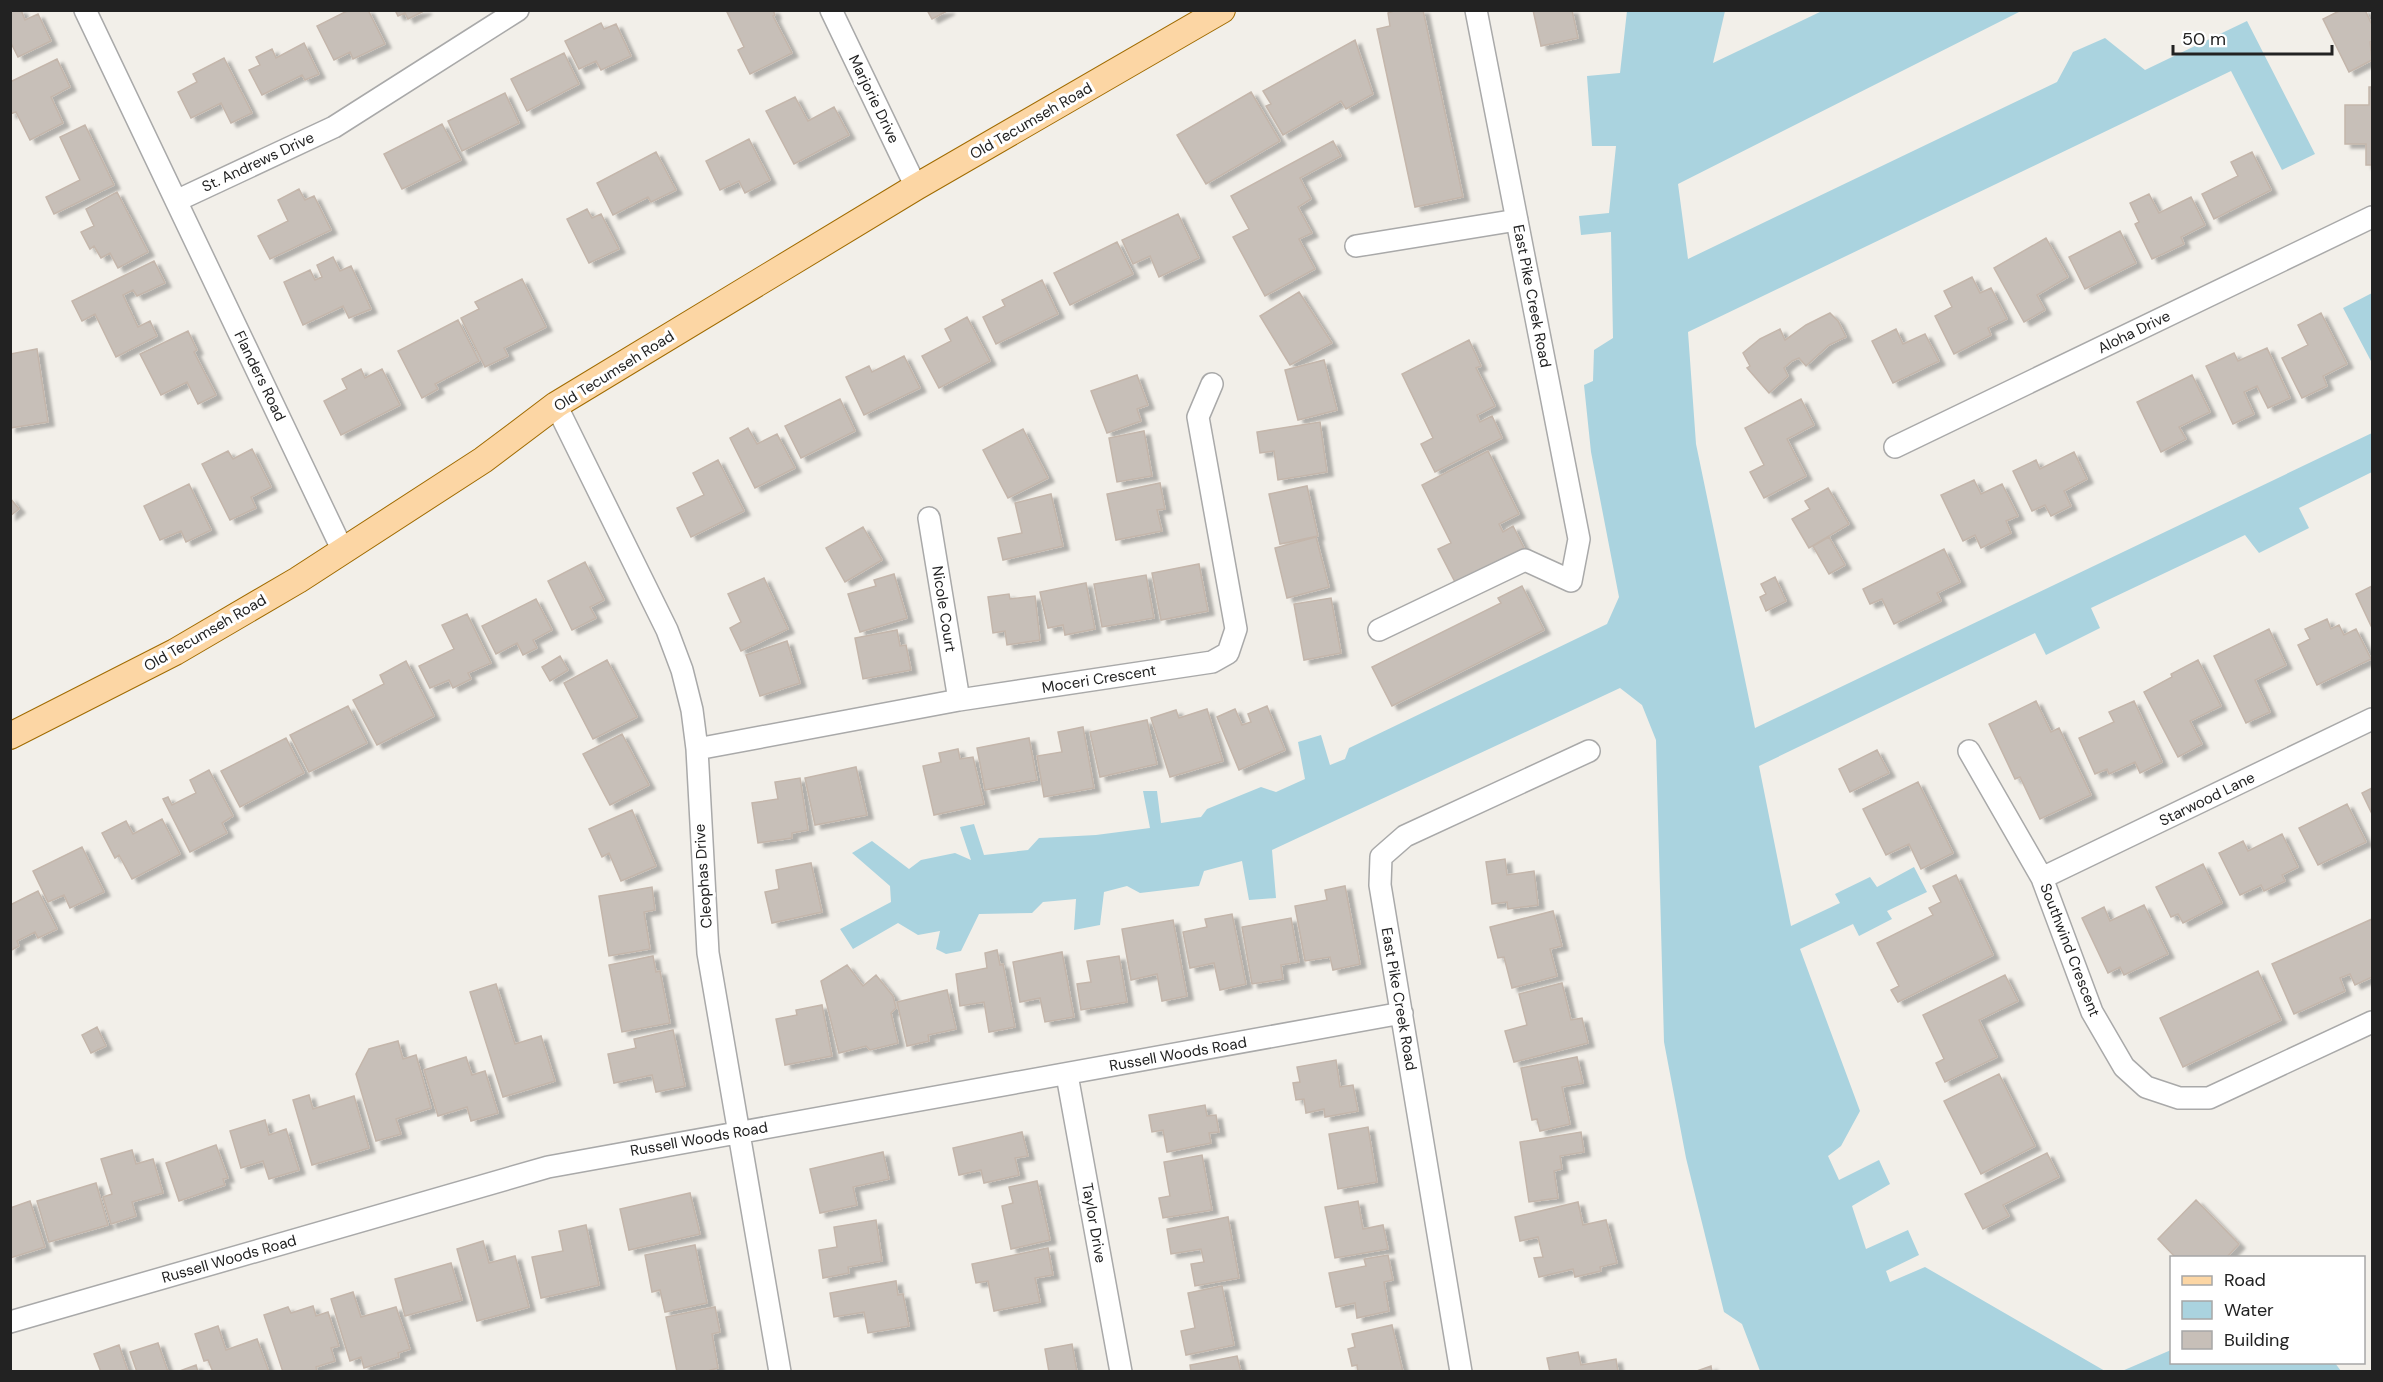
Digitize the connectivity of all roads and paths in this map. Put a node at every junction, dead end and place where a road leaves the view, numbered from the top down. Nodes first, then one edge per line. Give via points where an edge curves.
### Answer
1 (85, 10) edge
2 (518, 10) edge
3 (831, 10) edge
4 (1222, 10) edge
5 (1476, 10) edge
6 (916, 187) junction
7 (176, 201) junction
8 (2373, 217) edge
9 (1517, 220) junction
10 (1356, 246) dead end
11 (1212, 384) dead end
12 (556, 405) junction
13 (1895, 447) dead end
14 (929, 518) dead end
15 (343, 552) junction
16 (1379, 630) dead end
17 (959, 700) junction
18 (2373, 719) edge
19 (10, 736) edge
20 (697, 749) junction
21 (1589, 751) dead end
22 (1969, 751) dead end
23 (2042, 878) junction
24 (1402, 1013) junction
25 (2373, 1022) edge
26 (1067, 1075) junction
27 (738, 1132) junction
28 (10, 1322) edge
29 (780, 1371) edge
30 (1121, 1371) edge
31 (1461, 1371) edge

1 - 7 street
2 - 7 street, St. Andrews Drive via 334,127
3 - 6 street, Marjorie Drive
4 - 6 main road, Old Tecumseh Road
5 - 9 street, East Pike Creek Road
6 - 12 main road, Old Tecumseh Road
7 - 15 street, Flanders Road
8 - 13 street, Aloha Drive
9 - 10 street
9 - 16 street, East Pike Creek Road via 1579,539 1571,581 1525,561
11 - 17 street, Moceri Crescent via 1198,417 1236,629 1228,653 1212,662
12 - 15 main road, Old Tecumseh Road via 483,460
12 - 20 street, Cleophas Drive via 667,630 682,670
14 - 17 street, Nicole Court
15 - 19 main road, Old Tecumseh Road via 175,652
17 - 20 street, Moceri Crescent
18 - 23 street, Starwood Lane
20 - 27 street, Cleophas Drive via 708,953
21 - 24 street, East Pike Creek Road via 1405,836 1381,857 1380,885
22 - 23 street, Southwind Crescent
23 - 25 street, Southwind Crescent via 2092,1012 2124,1067 2146,1087 2179,1098 2208,1098
24 - 26 street, Russell Woods Road
24 - 31 street, East Pike Creek Road
26 - 27 street, Russell Woods Road
26 - 30 street, Taylor Drive
27 - 28 street, Russell Woods Road via 548,1167
27 - 29 street, Cleophas Drive

